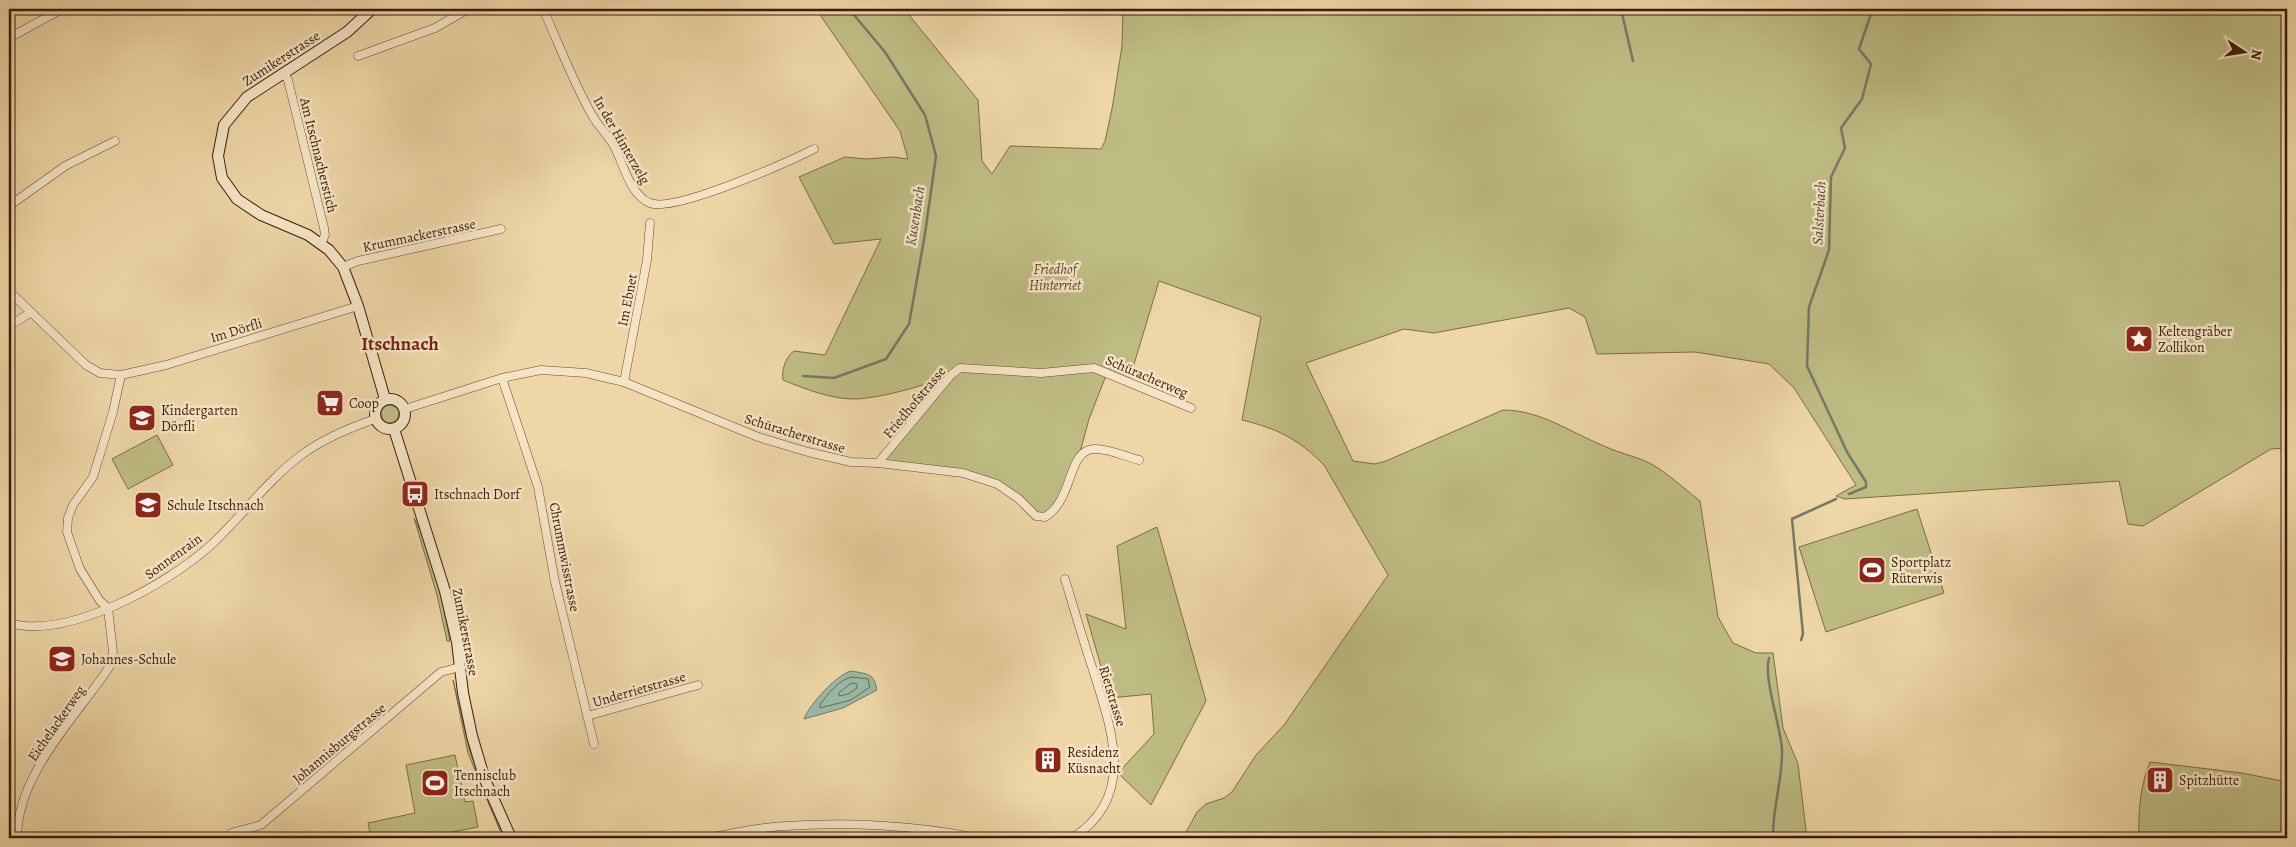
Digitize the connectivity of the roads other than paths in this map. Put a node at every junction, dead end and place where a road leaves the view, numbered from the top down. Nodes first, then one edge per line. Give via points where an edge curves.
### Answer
1 (62, 9) edge
2 (372, 9) edge
3 (468, 9) edge
4 (543, 9) edge
5 (9, 38) edge
6 (358, 56) dead end
7 (284, 73) junction
8 (115, 141) dead end
9 (814, 149) dead end
10 (9, 206) edge
11 (650, 223) dead end
12 (501, 229) dead end
13 (321, 244) junction
14 (343, 267) junction
15 (9, 291) edge
16 (358, 306) junction
17 (30, 313) junction
18 (9, 326) edge
19 (1003, 371) joint
20 (121, 375) junction
21 (502, 378) junction
22 (624, 382) junction
23 (385, 399) junction
24 (1191, 408) dead end
25 (405, 409) junction
26 (375, 419) junction
27 (394, 429) junction
28 (1139, 460) dead end
29 (878, 463) junction
30 (1064, 579) dead end
31 (108, 608) junction
32 (9, 623) edge
33 (460, 667) junction
34 (698, 685) dead end
35 (587, 716) junction
36 (594, 744) dead end
37 (231, 833) dead end
38 (17, 838) edge
39 (511, 838) edge
40 (706, 838) edge
41 (977, 838) edge
42 (1072, 838) edge

1 - 5 street
2 - 7 main road, Zumikerstrasse via 347,32
3 - 6 street via 435,28
4 - 9 street, In der Hinterzelg via 592,116 614,145 638,194 651,203 666,205 696,196 783,165
7 - 13 street, Am Itschnacherstich via 324,228
7 - 13 main road, Zumikerstrasse via 246,97 232,113 220,140 219,168 229,190 242,203
8 - 10 street via 65,166
11 - 22 street, Im Ebnet via 647,260
12 - 14 street, Krummackerstrasse
13 - 14 main road, Zumikerstrasse
14 - 16 main road, Zumikerstrasse
15 - 17 street
16 - 20 street, Im Dörfli via 166,365
16 - 23 main road, Zumikerstrasse
17 - 18 street
17 - 20 street via 86,365 100,373
19 - 24 street, Schüracherweg via 1041,373 1094,368
19 - 29 street, Friedhofstrasse via 960,368
20 - 31 street via 93,477 73,505 67,532 80,569
21 - 22 street, Schüracherstrasse via 541,370 586,373
21 - 25 street, Schüracherstrasse
21 - 35 street, Chrummwisstrasse via 538,487 555,582
22 - 29 street, Schüracherstrasse via 758,437 850,462
23 - 25 main road via 397,400
23 - 26 main road via 376,407
25 - 27 main road via 404,422
26 - 27 main road via 382,428
26 - 31 street, Sonnenrain via 306,451 196,558 148,590
27 - 33 main road, Zumikerstrasse via 445,591
28 - 29 street, Schüracherstrasse via 1095,449 1086,451 1075,462 1060,505 1045,517 1036,516 1019,499 988,481 963,473
30 - 42 street, Rietstrasse via 1109,720 1115,759 1111,787 1100,811 1091,824
31 - 32 street, Sonnenrain via 46,627
31 - 38 street, Eichelackerweg via 113,652 110,666 26,791
33 - 37 street, Johannisburgstrasse via 441,672 261,825
33 - 39 main road, Zumikerstrasse via 467,716 483,771
34 - 35 street, Underrietstrasse
35 - 36 street, Chrummwisstrasse
40 - 41 street via 784,826 854,825

